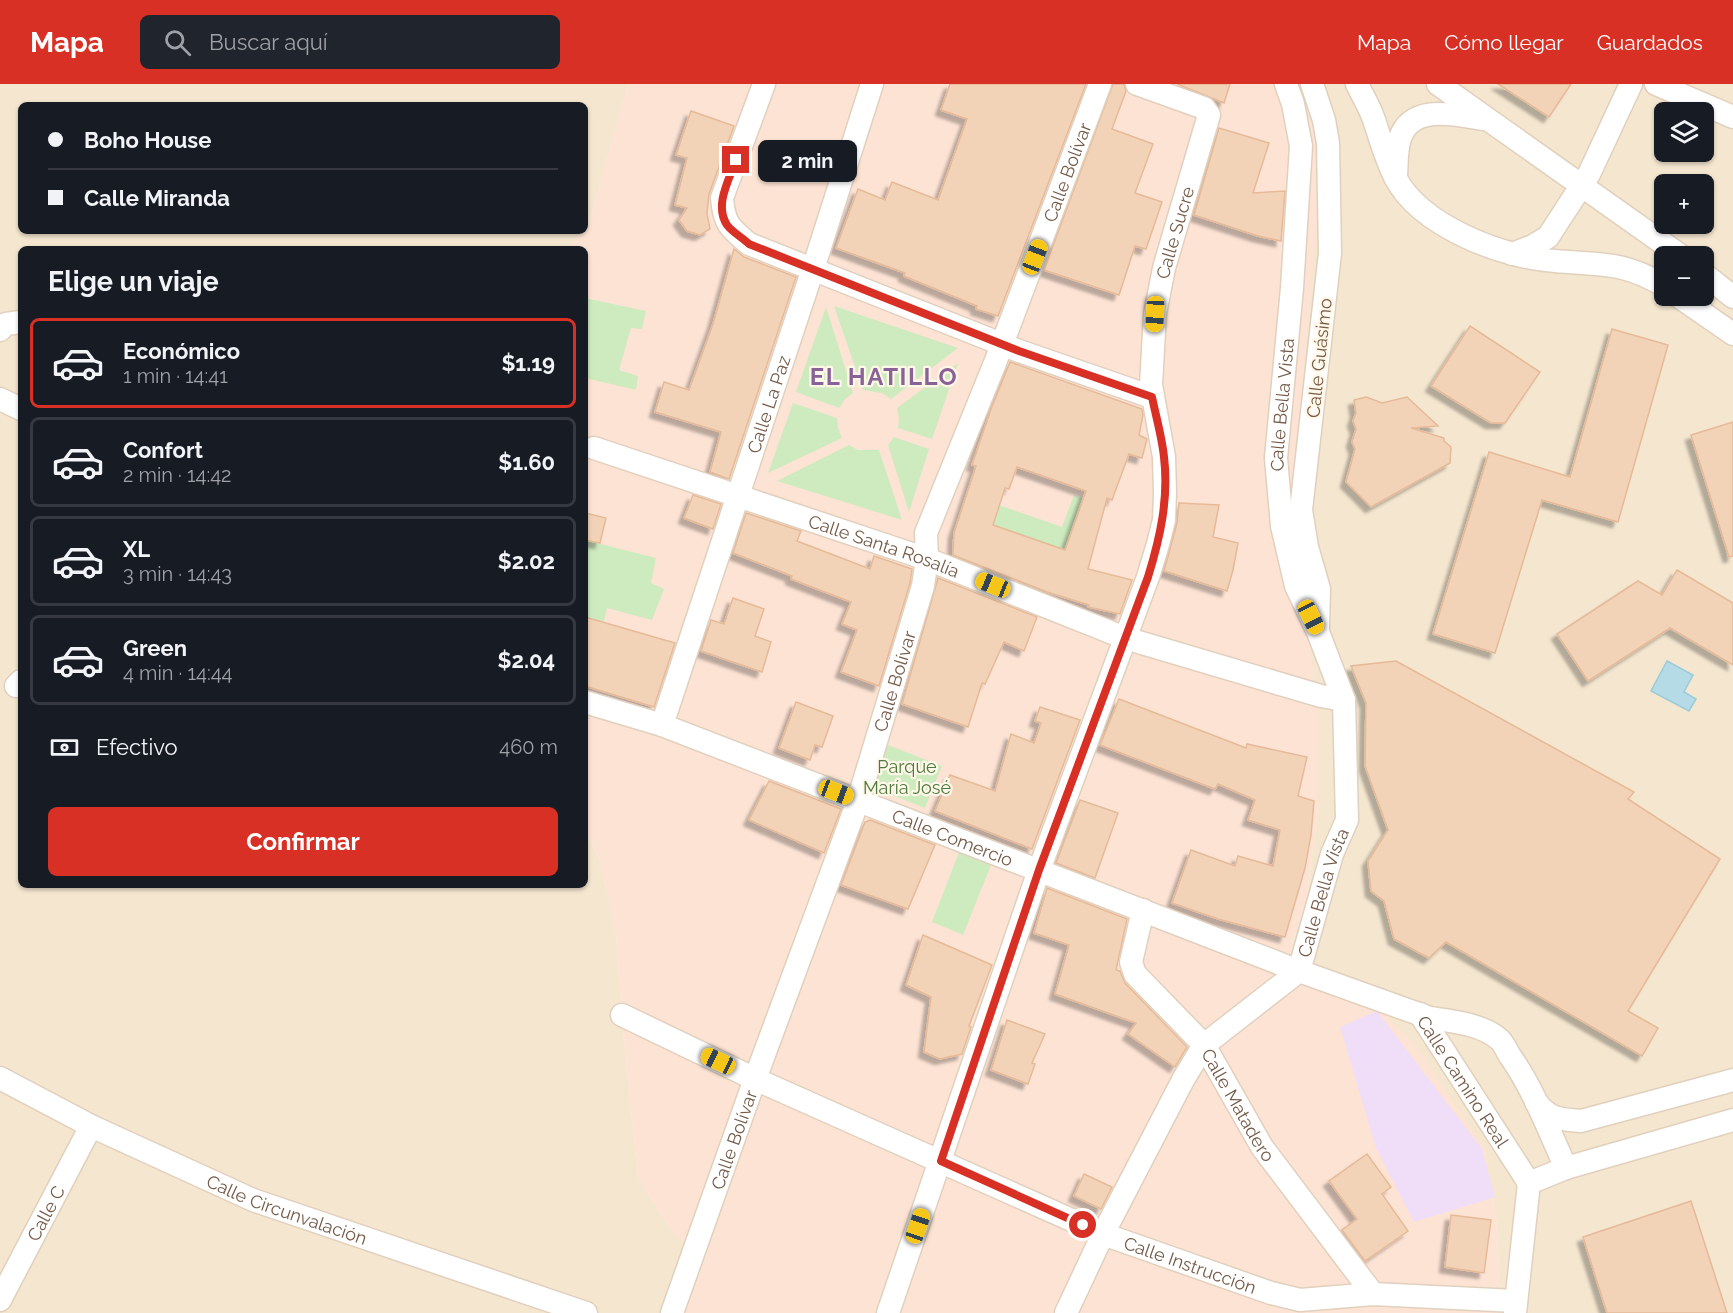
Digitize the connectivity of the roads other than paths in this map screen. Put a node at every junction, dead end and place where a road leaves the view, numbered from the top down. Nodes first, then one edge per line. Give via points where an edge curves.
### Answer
1 (764, 84) edge
2 (872, 84) edge
3 (1100, 84) edge
4 (1137, 84) edge
5 (1286, 84) edge
6 (1312, 84) edge
7 (1357, 84) edge
8 (1438, 84) edge
9 (1631, 84) edge
10 (1656, 84) edge
11 (1733, 117) edge
12 (1488, 119) junction
13 (1396, 179) junction
14 (1581, 187) junction
15 (1667, 246) edge
16 (1511, 254) junction
17 (813, 269) junction
18 (1654, 280) edge
19 (1714, 282) edge
20 (1733, 297) edge
21 (1692, 306) edge
22 (18, 322) edge
23 (0, 330) edge
24 (1733, 334) edge
25 (1002, 343) junction
26 (1152, 397) junction
27 (0, 399) edge
28 (18, 408) edge
29 (594, 448) dead end
30 (738, 497) junction
31 (927, 559) junction
32 (1318, 632) junction
33 (1125, 638) junction
34 (1344, 699) junction
35 (588, 703) edge
36 (662, 725) junction
37 (858, 801) junction
38 (1039, 870) junction
39 (1143, 910) junction
40 (1299, 971) junction
41 (1420, 1014) junction
42 (622, 1015) dead end
43 (1204, 1045) junction
44 (0, 1078) edge
45 (755, 1079) junction
46 (1733, 1080) edge
47 (1535, 1101) junction
48 (1733, 1120) edge
49 (91, 1126) junction
50 (941, 1161) junction
51 (1566, 1168) junction
52 (1529, 1183) junction
53 (1103, 1234) junction
54 (1373, 1294) junction
55 (1, 1298) edge
56 (1516, 1307) edge
57 (586, 1313) edge
58 (672, 1313) edge
59 (888, 1313) edge
60 (1066, 1313) edge

1 - 17 street via 722,198 724,218 749,244
2 - 17 street, Calle La Paz
3 - 25 street, Calle Bolívar
4 - 26 street, Calle Sucre via 1204,108 1209,115 1164,268 1155,314
5 - 32 street, Calle Bella Vista via 1300,146 1276,458 1282,526 1296,586
6 - 32 street, Calle Guásimo via 1328,143 1330,254 1301,510 1319,588
7 - 13 street
8 - 12 street
9 - 14 street
10 - 11 street
12 - 13 street via 1444,113 1419,117 1400,136
12 - 14 street
13 - 16 street via 1416,206 1485,246
14 - 15 street
14 - 16 street via 1548,237
16 - 18 street via 1594,262 1626,268
17 - 25 street
17 - 30 street, Calle La Paz
19 - 20 street
21 - 24 street
22 - 23 street via 6,324
25 - 26 street
25 - 31 street, Calle Bolívar via 926,533
26 - 33 street, Calle Sucre via 1164,457 1164,520
27 - 28 street
29 - 30 street, Calle Santa Rosalía
30 - 31 street, Calle Santa Rosalía
30 - 36 street, Calle La Paz
31 - 33 street, Calle Santa Rosalía
31 - 37 street, Calle Bolívar via 923,586
32 - 34 street, Calle Bella Vista
33 - 34 street, Calle Santa Rosalía via 1321,696
33 - 38 street, Calle Sucre
34 - 40 street, Calle Bella Vista via 1347,819 1332,854
35 - 36 street, Calle Comercio
36 - 37 street, Calle Comercio
37 - 38 street, Calle Comercio
37 - 45 street, Calle Bolívar
38 - 39 street, Calle Comercio
38 - 50 street, Calle Sucre
39 - 40 street, Calle Comercio
39 - 43 street, Calle Matadero via 1132,968
40 - 41 street, Calle Comercio
40 - 43 street, Calle Bella Vista
41 - 47 street, Calle Camino Real via 1486,1031 1500,1040
41 - 52 street, Calle Camino Real
42 - 45 street, Calle Instrucción
43 - 53 street, Calle Bella Vista
43 - 54 street, Calle Matadero via 1262,1148
44 - 49 street, Calle Circunvalación
45 - 50 street, Calle Instrucción
45 - 58 street, Calle Bolívar
46 - 47 street, Calle Camino Real via 1581,1121 1556,1119
47 - 51 street, Calle Camino Real
48 - 51 street
49 - 55 street, Calle C
49 - 57 street, Calle Circunvalación via 253,1200
50 - 53 street, Calle Instrucción
50 - 59 street, Calle Sucre
51 - 52 street
52 - 56 street
53 - 54 street, Calle Instrucción via 1300,1300
53 - 60 street, Calle Bella Vista
54 - 56 street, Calle Instrucción

